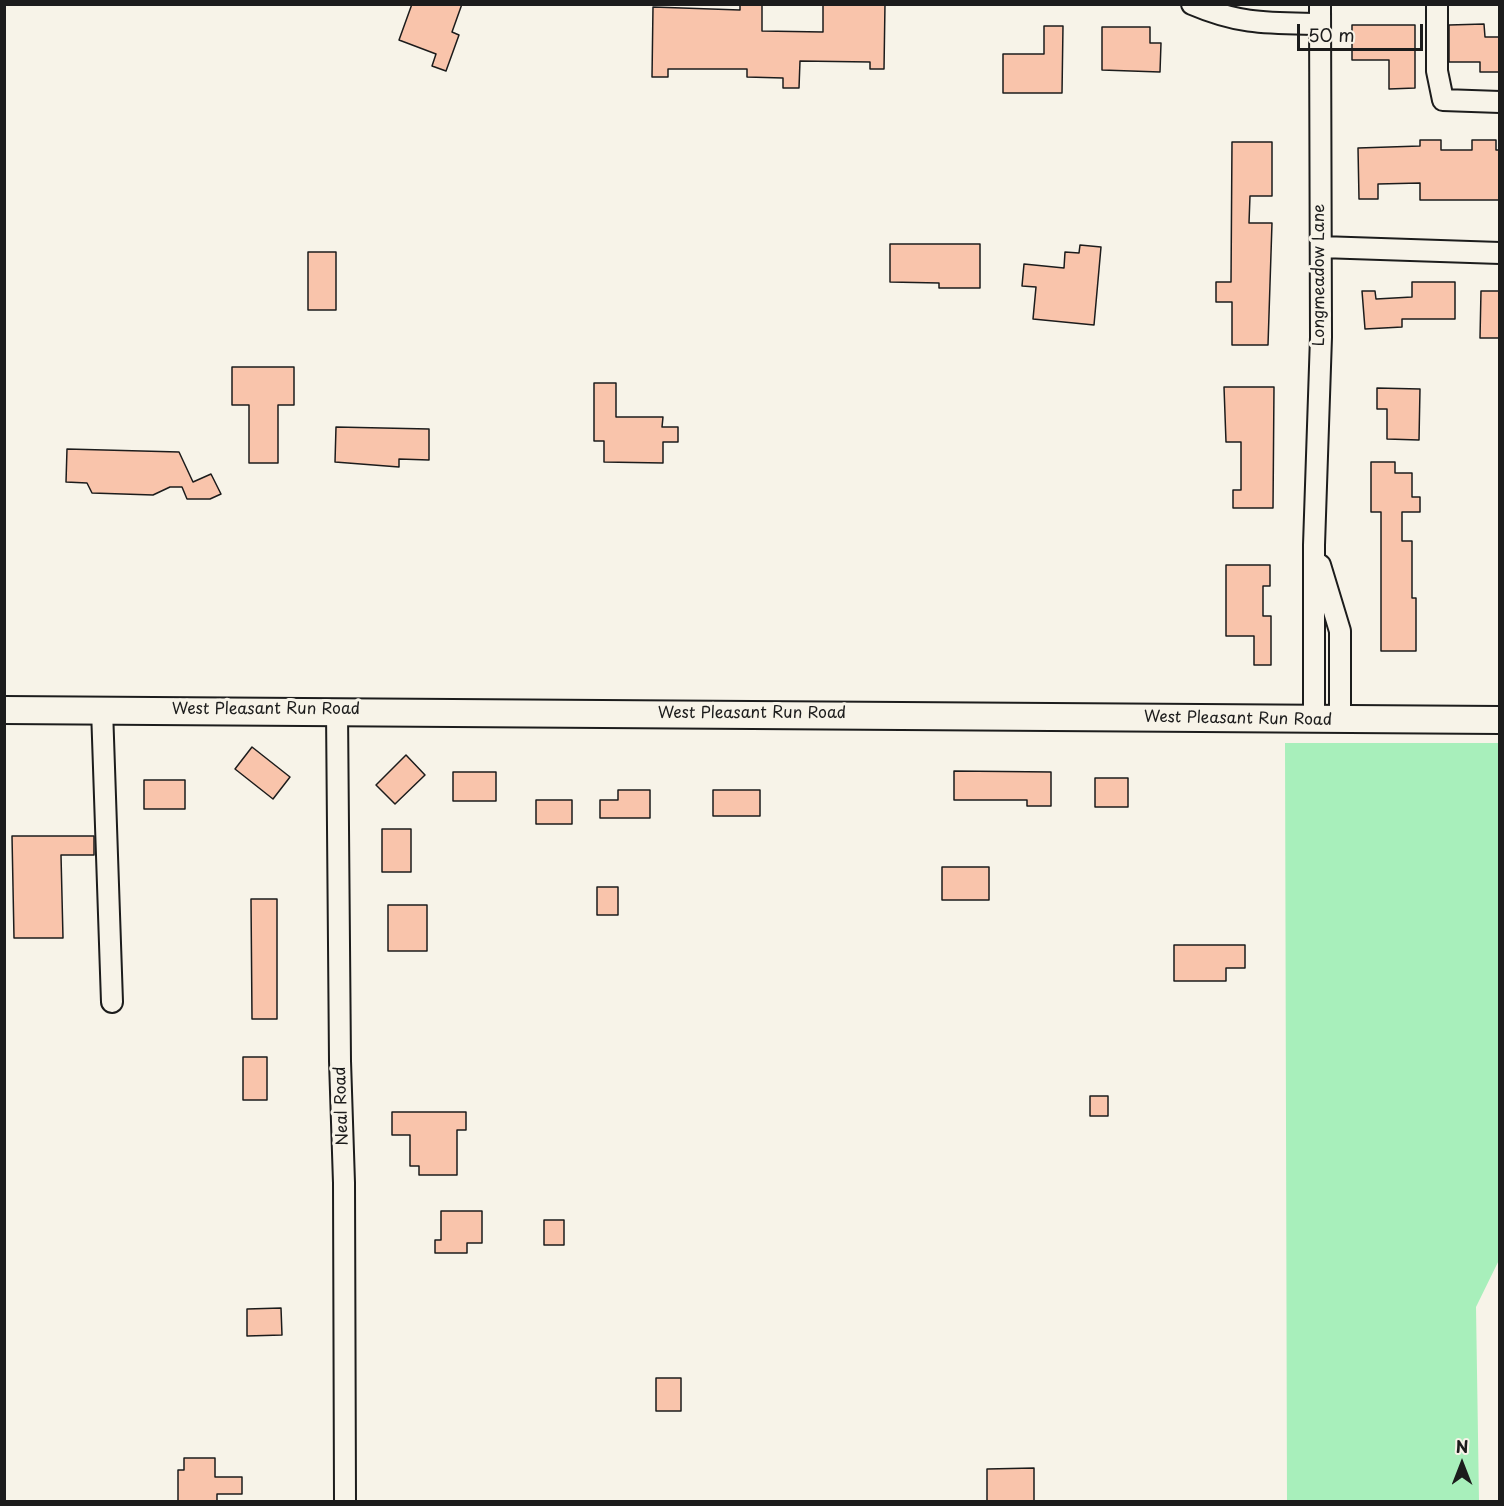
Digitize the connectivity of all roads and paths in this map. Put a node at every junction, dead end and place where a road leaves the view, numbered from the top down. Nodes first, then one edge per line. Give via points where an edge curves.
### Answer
1 (1192, 4) edge
2 (1320, 4) edge
3 (1437, 4) edge
4 (1222, 11) edge
5 (1320, 24) junction
6 (1500, 102) edge
7 (1321, 247) junction
8 (1500, 253) edge
9 (1314, 545) junction
10 (102, 709) junction
11 (4, 710) edge
12 (337, 711) junction
13 (1314, 719) junction
14 (1340, 720) junction
15 (1500, 720) edge
16 (112, 1002) dead end
17 (345, 1502) edge

1 - 4 street
2 - 5 street, Longmeadow Lane
3 - 6 street via 1437,71 1443,100
4 - 5 street via 1245,22
5 - 7 street, Longmeadow Lane
7 - 8 street
7 - 9 street, Longmeadow Lane
9 - 13 street, Longmeadow Lane
9 - 14 street, Longmeadow Lane via 1340,631
10 - 11 main road, West Pleasant Run Road
10 - 12 main road, West Pleasant Run Road
10 - 16 street
12 - 13 main road, West Pleasant Run Road
12 - 17 street, Neal Road
13 - 14 main road, West Pleasant Run Road
14 - 15 main road, West Pleasant Run Road

